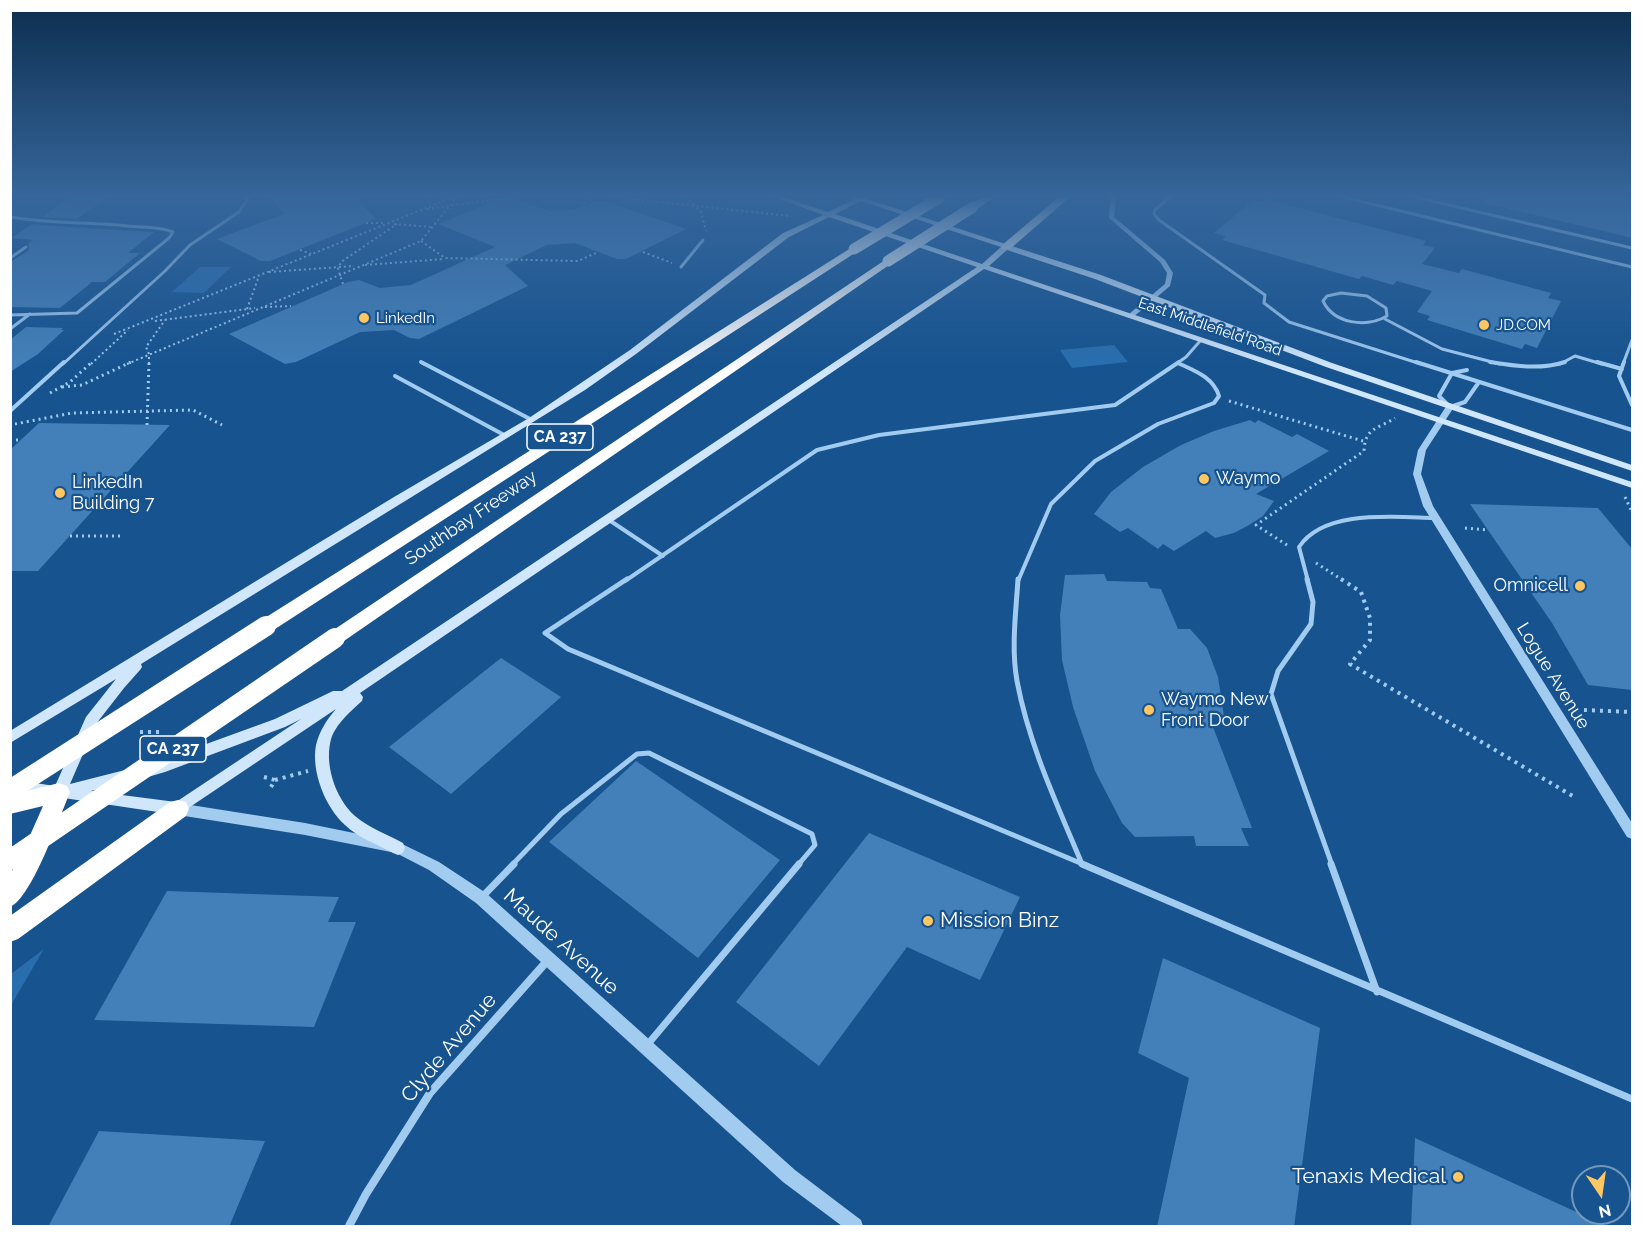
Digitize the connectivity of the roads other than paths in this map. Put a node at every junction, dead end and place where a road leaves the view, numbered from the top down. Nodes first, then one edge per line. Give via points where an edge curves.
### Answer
1 (149, 255) edge
2 (181, 255) edge
3 (691, 255) edge
4 (760, 255) edge
5 (845, 255) edge
6 (898, 255) edge
7 (951, 255) edge
8 (997, 255) edge
9 (1028, 255) edge
10 (1156, 255) edge
11 (1210, 255) edge
12 (1581, 255) edge
13 (984, 266) junction
14 (681, 267) road end
15 (1632, 267) edge
16 (1153, 298) junction
17 (30, 314) junction
18 (10, 315) edge
19 (1132, 316) junction
20 (1385, 319) junction
21 (10, 329) edge
22 (1201, 340) junction
23 (1632, 340) edge
24 (1470, 357) junction
25 (421, 363) dead end
26 (1178, 363) junction
27 (1622, 369) junction
28 (1467, 370) junction
29 (1452, 373) junction
30 (395, 376) dead end
31 (1479, 382) junction
32 (1632, 405) edge
33 (1450, 407) junction
34 (10, 411) edge
35 (532, 420) junction
36 (1442, 421) junction
37 (1632, 430) edge
38 (506, 436) junction
39 (1632, 468) edge
40 (1632, 485) edge
41 (1434, 518) junction
42 (609, 520) junction
43 (663, 556) junction
44 (154, 650) junction
45 (379, 675) junction
46 (10, 738) edge
47 (10, 788) edge
48 (59, 792) junction
49 (10, 805) edge
50 (178, 809) junction
51 (1632, 833) edge
52 (398, 848) junction
53 (10, 860) edge
54 (1083, 864) junction
55 (10, 896) edge
56 (481, 898) junction
57 (10, 931) edge
58 (548, 960) junction
59 (1377, 992) junction
60 (645, 1047) junction
61 (1632, 1099) edge
62 (349, 1227) edge
63 (855, 1227) edge

1 - 17 lane via 77,313
2 - 34 lane
3 - 14 lane
4 - 35 main road via 624,358
5 - 47 highway, Southbay Freeway / CA 237, bridge
6 - 53 highway, Southbay Freeway / CA 237, bridge
7 - 13 main road, East Middlefield Road
8 - 13 main road
9 - 16 main road, East Middlefield Road
10 - 16 street via 1170,273 1168,285
11 - 29 lane via 1265,295 1264,303 1289,322
12 - 15 lane
13 - 19 main road, East Middlefield Road
13 - 42 main road
16 - 19 street
16 - 33 main road, East Middlefield Road
17 - 18 lane
17 - 21 lane
19 - 22 main road, East Middlefield Road
20 - 20 lane via 1386,308 1367,296 1341,292 1323,301 1328,310 1350,320
20 - 24 lane via 1441,348
22 - 26 lane
22 - 36 main road, East Middlefield Road
23 - 27 lane
24 - 27 lane via 1527,366 1568,363 1575,356
24 - 28 lane
25 - 35 lane
26 - 43 lane via 1115,405 879,435 817,450
26 - 54 lane via 1207,378 1217,387 1218,399 1135,435 1095,461 1051,504 1018,576 1017,680 1038,759
27 - 32 lane via 1619,376
28 - 29 lane
28 - 31 lane
29 - 31 lane
29 - 33 lane via 1438,396
30 - 38 lane
31 - 33 lane via 1465,402
31 - 37 lane
33 - 36 street, Logue Avenue
33 - 39 main road, East Middlefield Road
35 - 38 main road
36 - 40 main road, East Middlefield Road
36 - 41 street, Logue Avenue via 1422,450 1417,474
38 - 44 main road
41 - 51 street, Logue Avenue
41 - 59 lane via 1365,517 1312,531 1299,547 1313,602 1311,624 1278,671 1271,694
42 - 43 lane
42 - 45 main road
43 - 54 lane via 545,633 568,649
44 - 46 main road
44 - 48 main road via 118,684 91,721
45 - 48 main road via 280,723 213,749 165,766
45 - 50 main road
45 - 52 main road via 337,716 322,745 321,764 331,796 350,820
47 - 48 main road
48 - 49 highway
48 - 50 main road
48 - 55 highway via 29,864
50 - 52 street, Maude Avenue
50 - 57 highway
52 - 56 street, Maude Avenue via 434,866
54 - 59 lane
56 - 58 street, Maude Avenue
56 - 60 lane via 561,814 637,754 649,753 812,834 815,845
58 - 60 street, Maude Avenue
58 - 62 street, Clyde Avenue via 430,1093
59 - 61 lane
60 - 63 street, Maude Avenue via 789,1176

